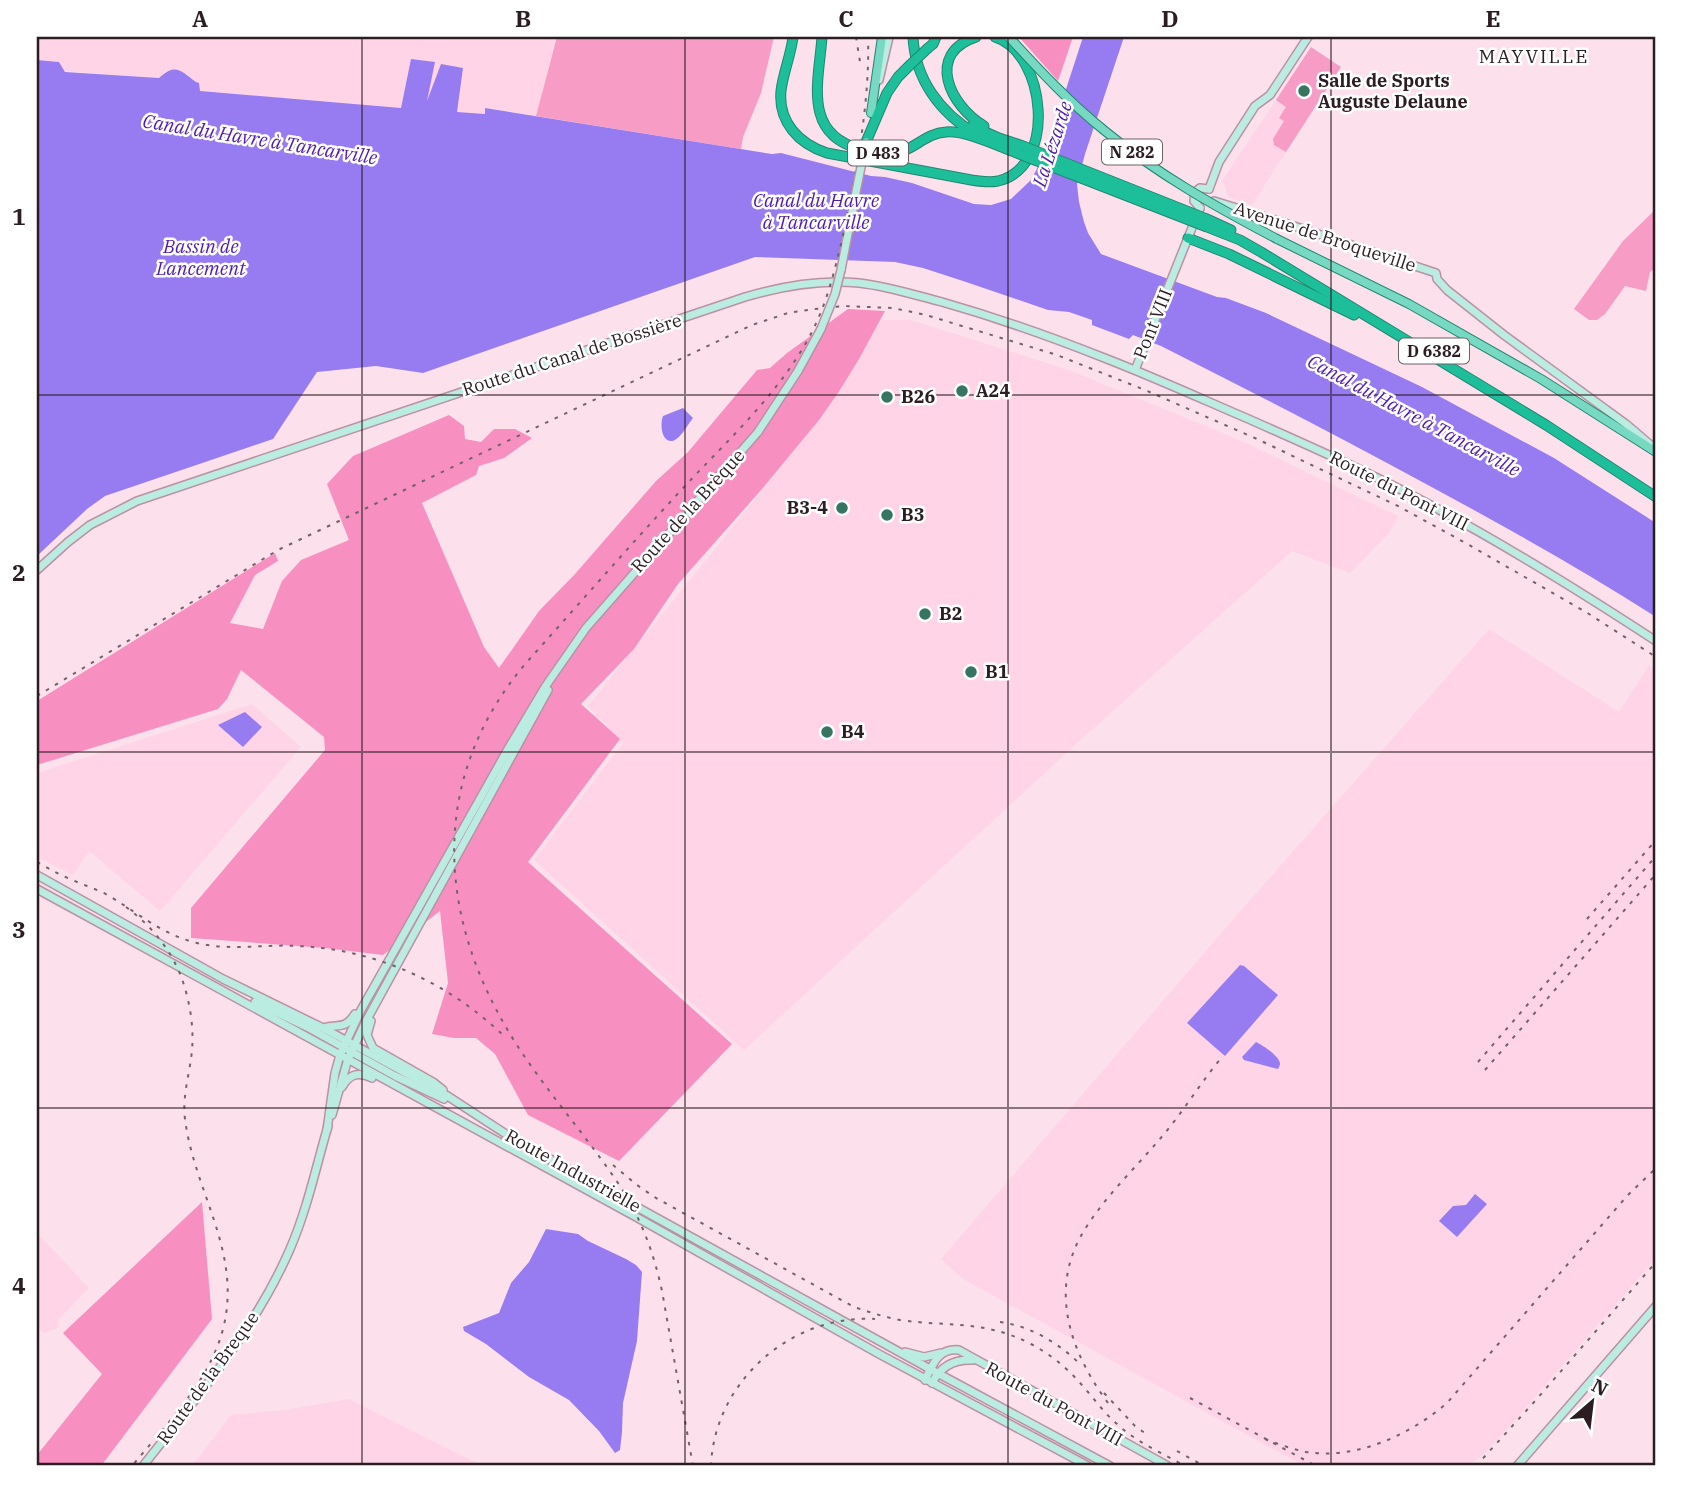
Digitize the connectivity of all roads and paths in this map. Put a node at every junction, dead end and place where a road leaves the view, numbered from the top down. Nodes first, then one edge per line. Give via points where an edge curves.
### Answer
1 (793, 37) edge
2 (822, 37) edge
3 (883, 37) edge
4 (889, 37) edge
5 (913, 37) edge
6 (918, 37) edge
7 (976, 37) edge
8 (995, 37) edge
9 (1009, 37) edge
10 (1308, 37) edge
11 (933, 41) edge
12 (871, 113) junction
13 (866, 142) junction
14 (1022, 150) junction
15 (1209, 189) junction
16 (1213, 201) junction
17 (1200, 208) junction
18 (1207, 223) junction
19 (1188, 237) junction
20 (1380, 324) junction
21 (1132, 369) junction
22 (1656, 451) edge
23 (1656, 490) edge
24 (1656, 498) edge
25 (37, 570) edge
26 (1656, 641) edge
27 (574, 644) junction
28 (37, 872) edge
29 (37, 889) edge
30 (386, 985) junction
31 (242, 1000) junction
32 (361, 1010) junction
33 (269, 1015) junction
34 (323, 1028) junction
35 (347, 1050) junction
36 (335, 1073) junction
37 (337, 1097) junction
38 (428, 1104) junction
39 (464, 1107) junction
40 (327, 1130) junction
41 (1656, 1306) edge
42 (891, 1348) junction
43 (942, 1353) junction
44 (977, 1361) junction
45 (934, 1371) junction
46 (928, 1381) junction
47 (1518, 1465) edge
48 (143, 1466) edge
49 (1088, 1466) edge
50 (1110, 1466) edge
51 (1168, 1466) edge

1 - 8 highway via 781,103 786,121 805,143 827,152 988,182 1010,176 1025,165 1038,124 1037,100 1025,65 1013,47
2 - 14 highway, D 483 via 817,103 824,123 842,142 875,153 894,153 934,134 951,132
3 - 12 main road
4 - 12 main road, Route de la Brèque
5 - 14 highway, D 6382 via 921,74 948,113 976,134
6 - 14 highway, D 6382 via 925,70 953,112
7 - 14 highway via 952,55 947,71 950,89 977,122
9 - 22 main road, N 282, bridge via 1124,146 1202,197 1431,317
10 - 15 main road via 1270,95 1255,106 1219,162
11 - 13 highway, bridge via 887,93
12 - 13 main road, Route de la Brèque
13 - 27 main road, Route de la Brèque, bridge via 835,294 798,371 758,432
14 - 18 highway, D 6382, bridge
15 - 16 main road
15 - 17 main road via 1195,192 1194,201
16 - 17 main road via 1208,208
16 - 22 main road, Avenue de Broqueville via 1436,273 1447,289
17 - 19 main road, Pont VIII
18 - 20 highway, D 6382
18 - 23 highway, D 6382 via 1264,248
19 - 20 highway
19 - 21 main road, Pont VIII
20 - 24 highway, D 6382 via 1577,444
21 - 25 main road, Route du Canal de Bossière via 1044,333 889,288 838,282 795,285 745,297 137,501 90,525
21 - 26 main road, Route du Pont VIII via 1339,459 1433,506
27 - 30 main road
27 - 32 main road, Route de la Brèque via 489,781
28 - 34 main road, Route Industrielle via 223,979
29 - 31 main road, Route Industrielle
30 - 35 main road
30 - 39 main road via 368,1028 369,1043
31 - 33 main road, Route Industrielle
31 - 35 main road via 307,1027
32 - 34 main road via 343,1026
32 - 35 main road, Route de la Brèque
33 - 35 main road, Route Industrielle
33 - 36 main road via 332,1056
34 - 35 main road, Route Industrielle
35 - 36 main road
35 - 37 main road
35 - 38 main road, Route Industrielle
35 - 39 main road
36 - 40 main road
37 - 38 main road via 350,1076 362,1074
37 - 40 main road
38 - 46 main road, Route Industrielle
39 - 42 main road, Route Industrielle
40 - 48 main road, Route de la Breque via 290,1249 270,1289 239,1341
41 - 47 main road
42 - 43 main road, Route du Pont VIII via 924,1357
42 - 45 main road, Route Industrielle
43 - 44 main road, Route du Pont VIII via 958,1350
43 - 45 main road
44 - 45 main road, Route du Pont VIII via 959,1360
44 - 51 main road, Route du Pont VIII
45 - 46 main road
45 - 50 main road, Route Industrielle
46 - 49 main road, Route Industrielle

